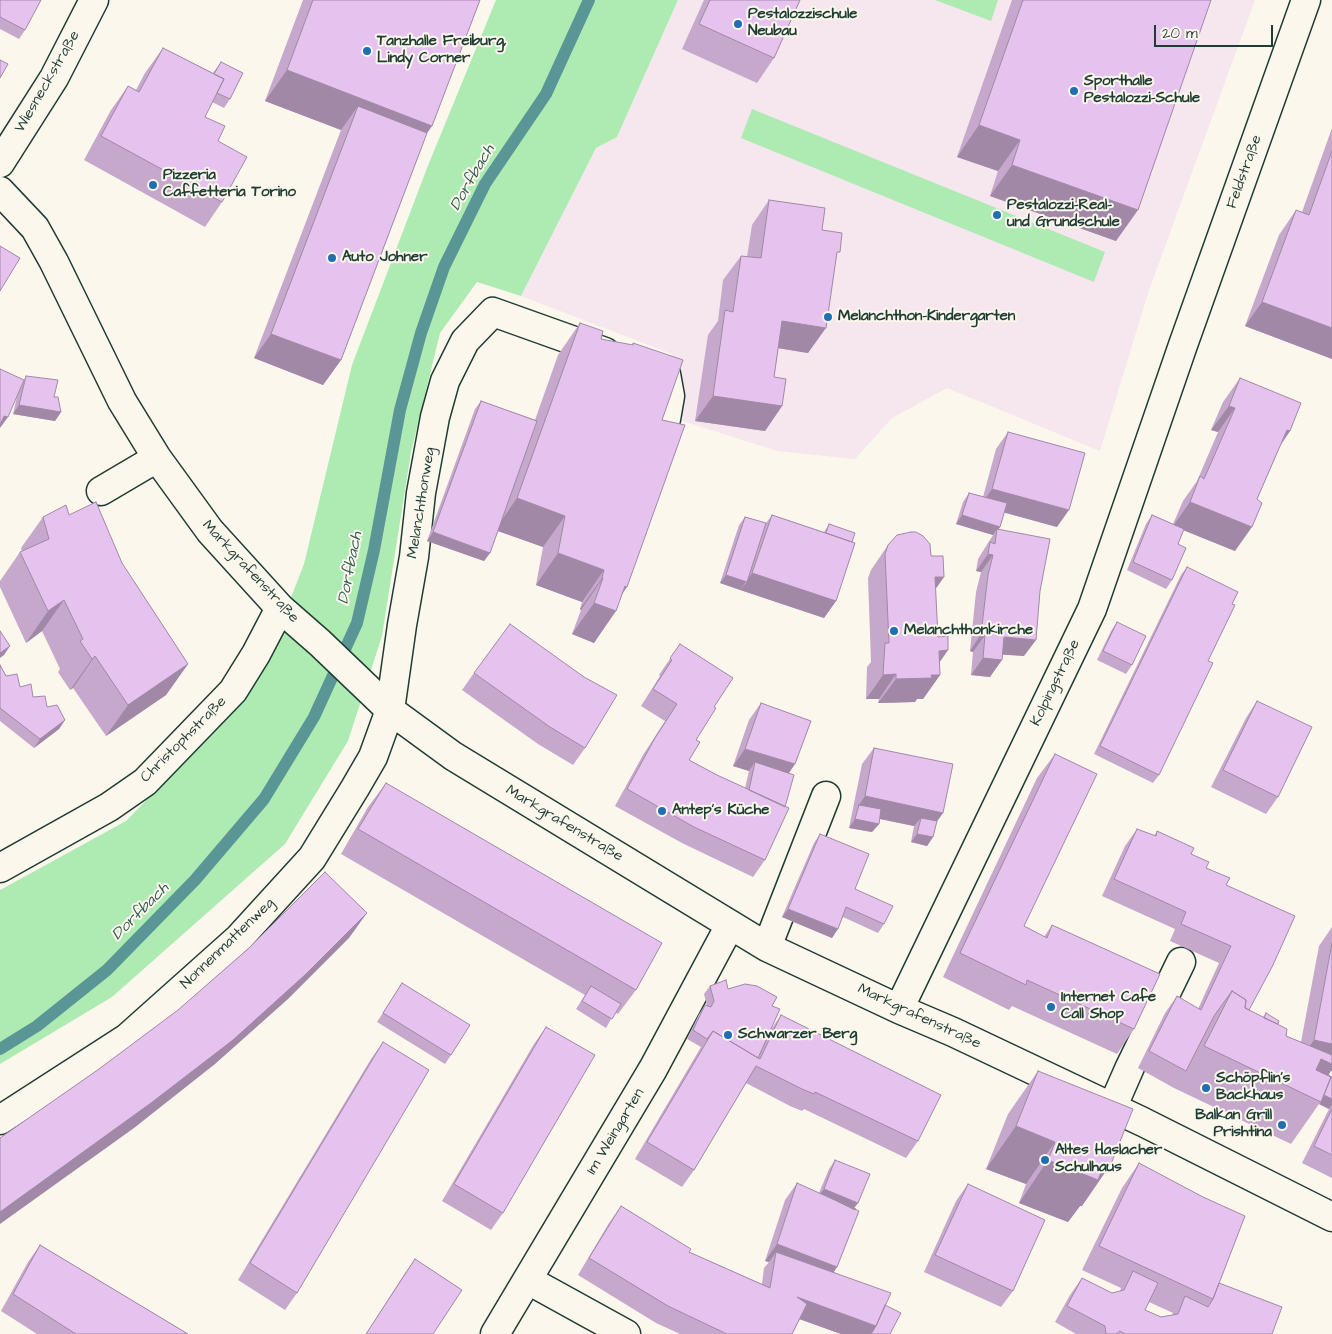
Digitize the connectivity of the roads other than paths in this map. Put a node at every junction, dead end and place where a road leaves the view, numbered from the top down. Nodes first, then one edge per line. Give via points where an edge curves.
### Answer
1 (94, 0) edge
2 (1306, 0) edge
3 (0, 163) edge
4 (0, 191) edge
5 (1183, 345) joint
6 (666, 420) edge
7 (158, 458) junction
8 (101, 491) dead end
9 (280, 608) junction
10 (390, 710) junction
11 (826, 796) dead end
12 (0, 868) edge
13 (730, 925) junction
14 (767, 947) junction
15 (1181, 962) dead end
16 (899, 1009) junction
17 (1112, 1108) junction
18 (0, 1120) edge
19 (1332, 1217) edge
20 (528, 1280) junction
21 (495, 1334) edge
22 (626, 1334) edge

1 - 3 street, Wiesneckstraße via 54,78
2 - 5 street, Feldstraße
4 - 7 street, Markgrafenstraße via 34,228 122,401
5 - 16 street, Kolpingstraße via 1092,609
6 - 10 street, Melanchthonweg via 670,396 666,374 493,312 465,341 445,380 435,417
7 - 8 street
7 - 9 street, Markgrafenstraße via 210,531
9 - 10 street, Markgrafenstraße
9 - 12 street, Christophstraße via 233,691 145,782 110,808
10 - 13 street, Markgrafenstraße via 453,756
10 - 18 street, Nonnenmattenweg via 373,757 312,858 239,938 127,1038
11 - 14 street
13 - 14 street, Markgrafenstraße
13 - 20 street, Im Weingarten via 653,1069
14 - 16 street, Markgrafenstraße
15 - 17 street
16 - 17 street, Markgrafenstraße
17 - 19 street, Markgrafenstraße
20 - 21 street, Im Weingarten
20 - 22 street

